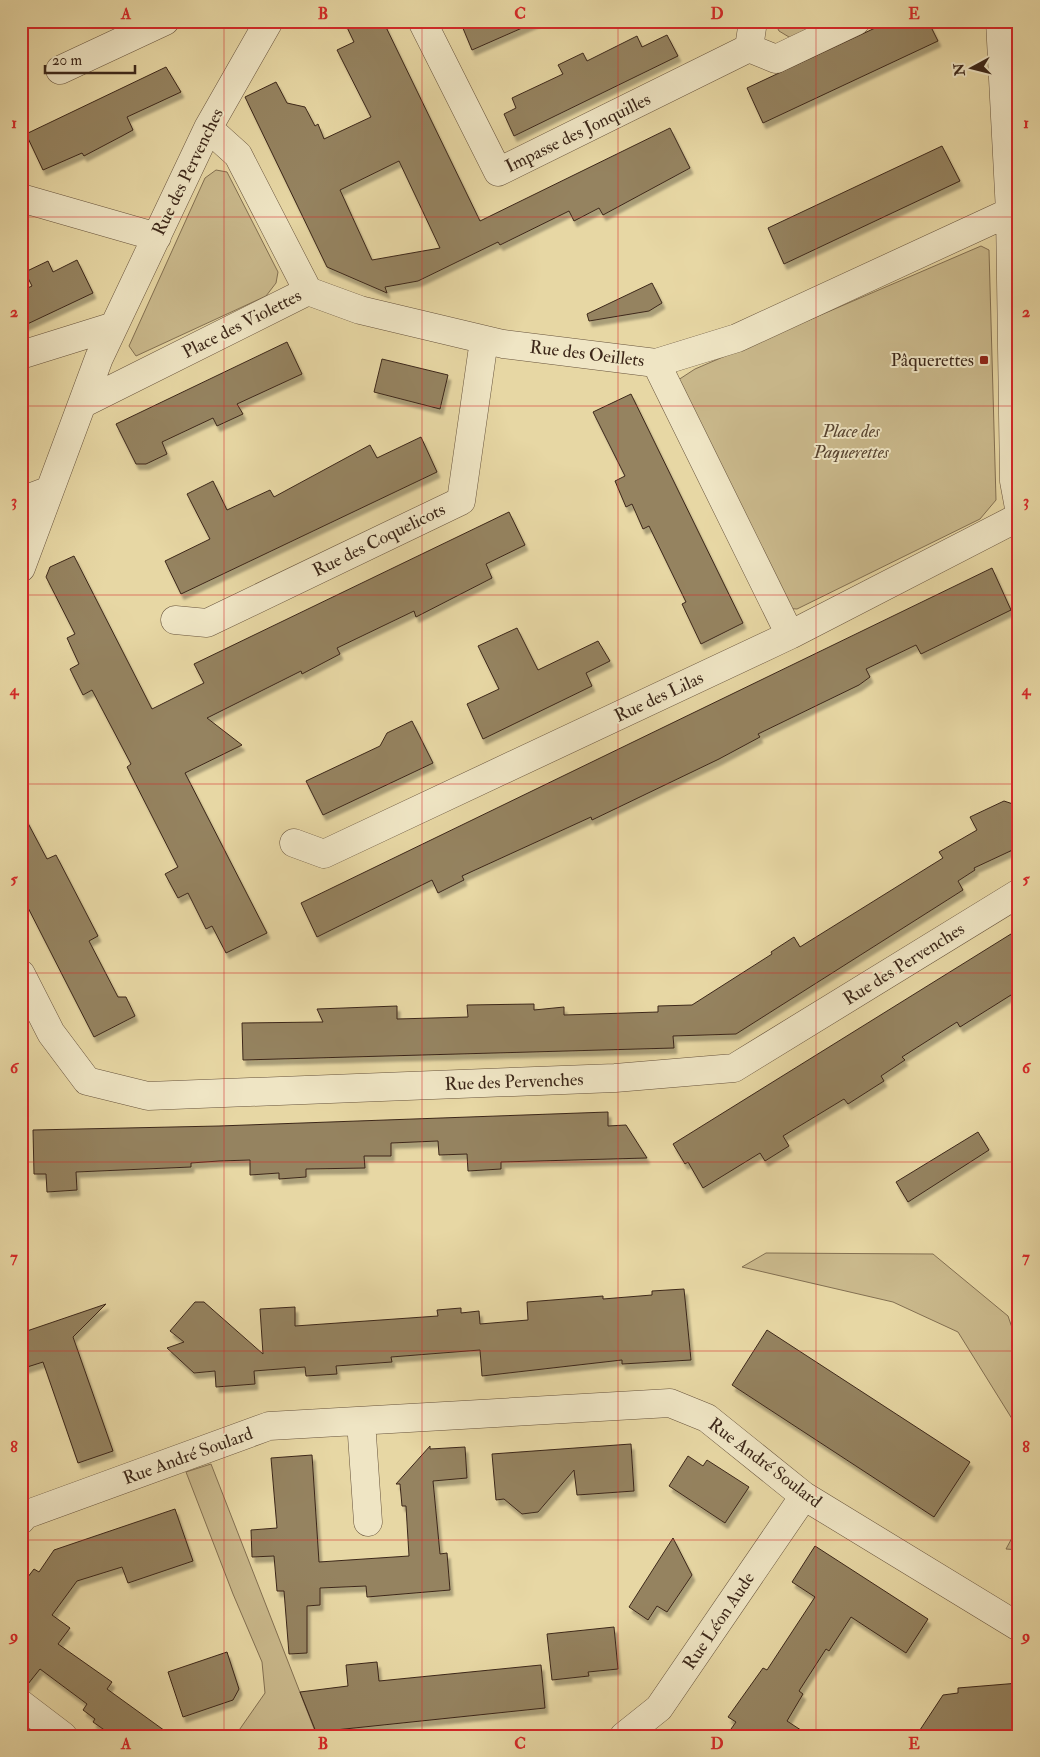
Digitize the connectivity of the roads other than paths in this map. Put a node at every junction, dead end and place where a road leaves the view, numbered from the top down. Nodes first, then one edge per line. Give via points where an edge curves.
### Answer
1 (166, 21) edge
2 (269, 21) edge
3 (422, 21) edge
4 (753, 21) edge
5 (856, 21) edge
6 (1000, 21) edge
7 (739, 53) junction
8 (60, 70) dead end
9 (208, 128) junction
10 (21, 198) edge
11 (1014, 208) edge
12 (157, 237) junction
13 (308, 291) junction
14 (114, 326) junction
15 (484, 340) junction
16 (21, 355) edge
17 (656, 363) junction
18 (82, 404) junction
19 (50, 490) junction
20 (21, 501) edge
21 (1019, 508) edge
22 (1019, 518) edge
23 (21, 568) edge
24 (175, 620) dead end
25 (790, 635) junction
26 (294, 843) dead end
27 (1019, 893) edge
28 (21, 974) edge
29 (361, 1421) junction
30 (804, 1496) junction
31 (21, 1520) edge
32 (368, 1522) dead end
33 (1019, 1627) edge
34 (21, 1704) edge
35 (63, 1736) edge
36 (624, 1736) edge

1 - 8 street
2 - 9 street, Rue des Pervenches
3 - 7 street, Impasse des Jonquilles via 498,172
4 - 7 street
5 - 7 street via 776,59
6 - 11 street
9 - 12 street, Rue des Pervenches
9 - 13 street, Place des Violettes via 238,155
10 - 12 street
11 - 17 street, Rue des Oeillets via 737,338
11 - 21 street via 1014,481
12 - 14 street, Rue des Pervenches
13 - 15 street, Rue des Oeillets via 360,310
13 - 18 street, Place des Violettes
14 - 16 street
14 - 18 street, Rue des Pervenches
15 - 17 street, Rue des Oeillets
15 - 24 street, Rue des Coquelicots via 461,501 206,623
17 - 25 street
18 - 19 street, Rue des Pervenches
19 - 20 street
19 - 23 street, Rue des Pervenches
22 - 25 street, Rue des Lilas
25 - 26 street, Rue des Lilas via 324,854
27 - 28 street, Rue des Pervenches via 734,1068 615,1078 148,1096 87,1081 51,1033
29 - 30 street, Rue André Soulard via 670,1403 707,1418
29 - 31 street, Rue André Soulard via 269,1426 25,1515
29 - 32 street
30 - 33 street, Rue André Soulard
30 - 36 street, Rue Léon Aude via 659,1708
34 - 35 street

